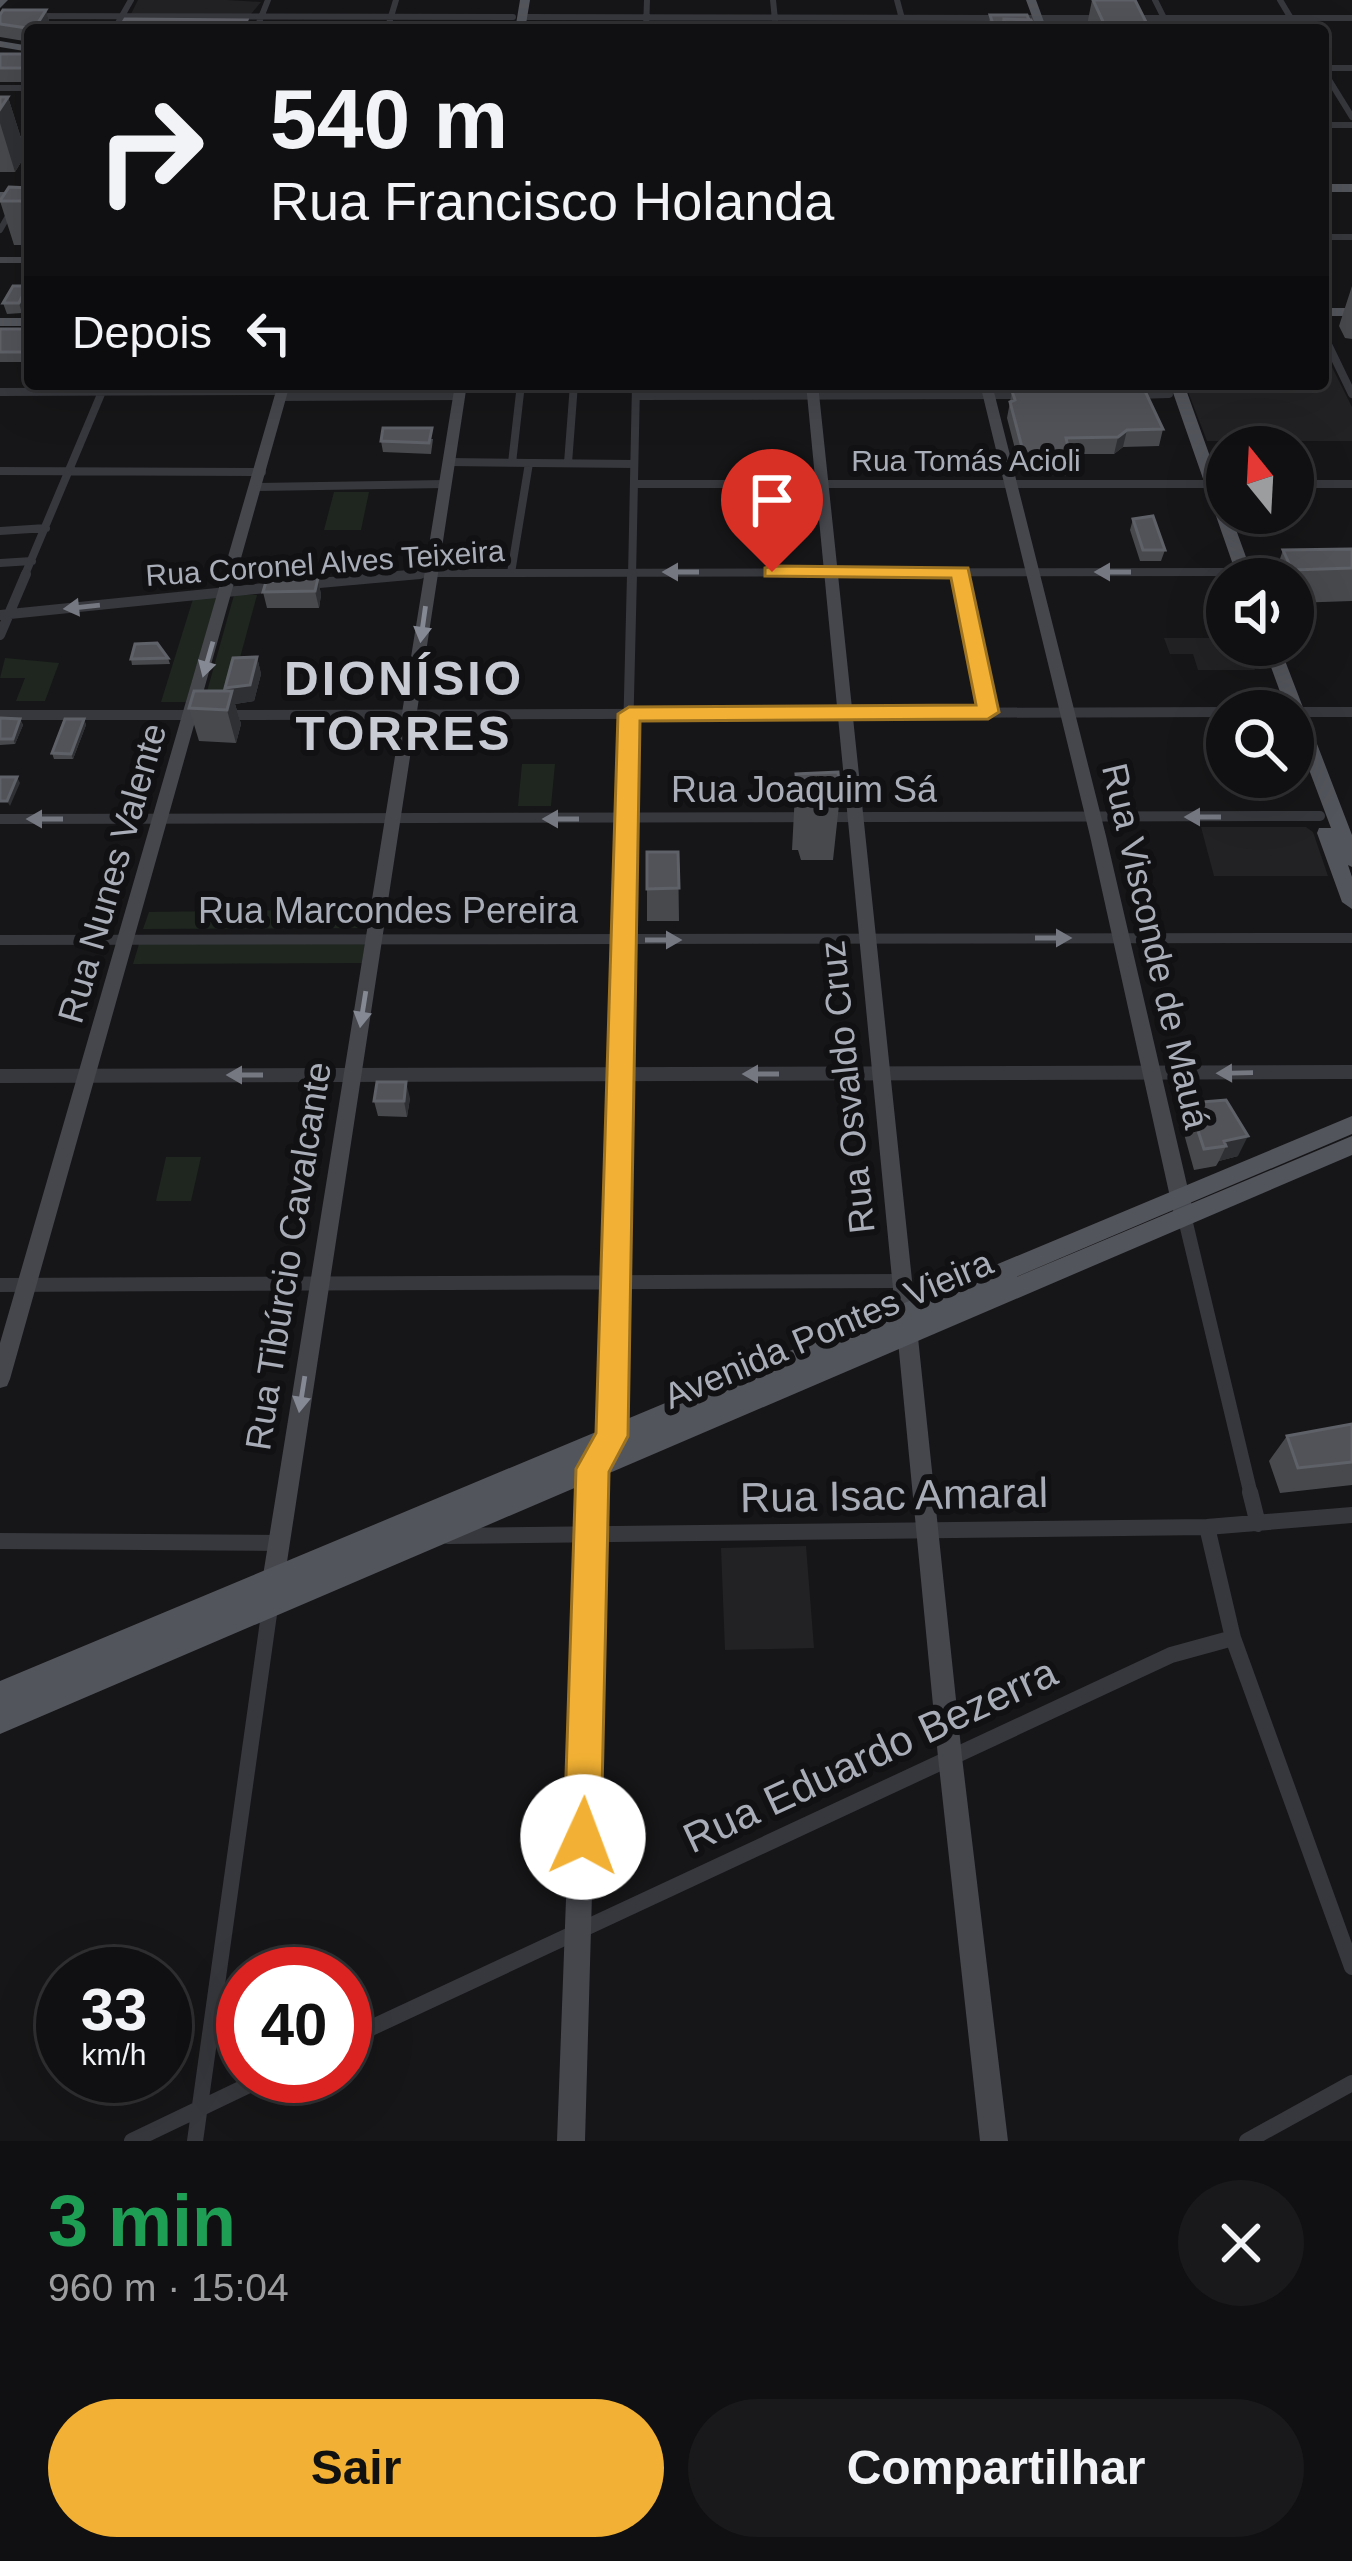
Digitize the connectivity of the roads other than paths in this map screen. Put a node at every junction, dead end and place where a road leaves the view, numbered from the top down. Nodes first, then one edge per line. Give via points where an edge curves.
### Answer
1 (131, 0) edge
2 (268, 0) edge
3 (396, 0) edge
4 (515, 0) edge
5 (525, 0) edge
6 (647, 0) edge
7 (772, 0) edge
8 (844, 0) edge
9 (898, 0) edge
10 (1026, 0) edge
11 (1155, 0) edge
12 (1280, 0) edge
13 (0, 16) edge
14 (122, 16) junction
15 (261, 16) junction
16 (391, 17) junction
17 (647, 17) junction
18 (775, 18) junction
19 (848, 18) junction
20 (902, 18) junction
21 (1164, 18) junction
22 (1291, 18) junction
23 (1352, 18) edge
24 (117, 24) edge
25 (258, 24) edge
26 (389, 24) edge
27 (517, 24) edge
28 (646, 24) edge
29 (776, 24) edge
30 (904, 24) edge
31 (1035, 24) edge
32 (1167, 24) edge
33 (1294, 24) edge
34 (1329, 80) edge
35 (1352, 121) edge
36 (24, 197) edge
37 (0, 230) edge
38 (1329, 346) edge
39 (42, 390) edge
40 (103, 390) edge
41 (282, 390) edge
42 (461, 390) edge
43 (520, 390) edge
44 (574, 390) edge
45 (636, 390) edge
46 (813, 390) edge
47 (988, 390) edge
48 (1145, 390) edge
49 (1171, 390) edge
50 (0, 392) edge
51 (1112, 394) edge
52 (1352, 394) edge
53 (1046, 395) edge
54 (449, 462) junction
55 (512, 463) junction
56 (529, 463) junction
57 (568, 464) junction
58 (634, 464) junction
59 (1206, 468) edge
60 (70, 470) junction
61 (0, 471) edge
62 (260, 479) junction
63 (446, 484) junction
64 (634, 484) junction
65 (822, 484) junction
66 (1011, 484) junction
67 (1206, 484) edge
68 (1314, 484) edge
69 (1352, 484) edge
70 (46, 528) junction
71 (0, 531) edge
72 (32, 561) junction
73 (0, 563) edge
74 (830, 572) junction
75 (960, 572) junction
76 (1033, 572) junction
77 (430, 573) junction
78 (511, 573) junction
79 (631, 573) junction
80 (1206, 575) edge
81 (227, 592) junction
82 (5, 615) edge
83 (0, 635) edge
84 (844, 711) junction
85 (1066, 711) junction
86 (988, 712) junction
87 (1206, 712) edge
88 (1314, 712) edge
89 (1352, 712) edge
90 (629, 714) junction
91 (0, 715) edge
92 (191, 715) junction
93 (410, 715) junction
94 (1314, 769) edge
95 (1313, 798) edge
96 (1320, 816) junction
97 (1093, 817) junction
98 (0, 819) edge
99 (395, 819) junction
100 (854, 819) junction
101 (160, 820) junction
102 (626, 820) junction
103 (1352, 860) edge
104 (1352, 902) edge
105 (1122, 938) junction
106 (1352, 938) edge
107 (128, 939) junction
108 (868, 939) junction
109 (0, 940) edge
110 (374, 940) junction
111 (624, 940) junction
112 (1352, 1072) edge
113 (621, 1074) junction
114 (881, 1074) junction
115 (1151, 1074) junction
116 (88, 1075) junction
117 (353, 1075) junction
118 (0, 1076) edge
119 (1352, 1125) edge
120 (1352, 1144) edge
121 (1182, 1206) junction
122 (902, 1281) junction
123 (320, 1282) junction
124 (614, 1282) junction
125 (0, 1285) edge
126 (27, 1285) junction
127 (906, 1323) junction
128 (0, 1379) edge
129 (612, 1436) junction
130 (592, 1469) junction
131 (1352, 1515) edge
132 (1258, 1524) junction
133 (1207, 1527) junction
134 (927, 1529) junction
135 (436, 1536) junction
136 (591, 1536) junction
137 (0, 1541) edge
138 (278, 1543) junction
139 (272, 1593) junction
140 (1233, 1638) junction
141 (0, 1695) edge
142 (0, 1720) edge
143 (950, 1756) junction
144 (580, 1929) junction
145 (1352, 1966) edge
146 (372, 2027) edge
147 (1352, 2083) edge
148 (216, 2100) edge
149 (200, 2108) junction
150 (132, 2141) edge
151 (195, 2141) edge
152 (571, 2141) edge
153 (994, 2141) edge
154 (1247, 2141) edge

1 - 14 street
2 - 15 street
3 - 16 street
4 - 27 main road
5 - 27 main road
6 - 17 street
7 - 18 street
8 - 19 street
9 - 20 street
10 - 31 main road
11 - 21 street
12 - 22 street
13 - 14 street
14 - 15 street
14 - 24 street
15 - 16 street
15 - 25 street
16 - 26 street
16 - 27 street
17 - 18 street
17 - 27 street
17 - 28 street
18 - 19 street
18 - 29 street
19 - 20 street
20 - 30 street
20 - 31 street
21 - 22 street
21 - 31 street
21 - 32 street
22 - 23 street
22 - 33 street
34 - 35 street
36 - 37 street
38 - 52 street
39 - 50 street
40 - 60 street
41 - 42 street
41 - 62 street, Rua Nunes Valente
42 - 54 street, Rua Tibúrcio Cavalcante
43 - 55 street
44 - 57 street
45 - 58 street
46 - 65 street, Rua Osvaldo Cruz
47 - 53 street
47 - 66 street, Rua Visconde de Mauá
48 - 51 street
49 - 59 main road
54 - 55 street
54 - 63 street, Rua Tibúrcio Cavalcante
55 - 56 street
56 - 57 street
56 - 78 street
57 - 58 street
58 - 64 street
60 - 61 street
60 - 62 street
60 - 70 street
62 - 63 street
62 - 81 street, Rua Nunes Valente
63 - 77 street, Rua Tibúrcio Cavalcante
64 - 65 street, Rua Tomás Acioli
64 - 79 street
65 - 66 street, Rua Tomás Acioli
65 - 74 street, Rua Osvaldo Cruz
66 - 67 street, Rua Tomás Acioli
66 - 76 street, Rua Visconde de Mauá
68 - 69 street
70 - 71 street
70 - 72 street
72 - 73 street
72 - 82 street
74 - 75 street, Rua Coronel Alves Teixeira
74 -> 79 street, Rua Coronel Alves Teixeira
74 - 84 street, Rua Osvaldo Cruz
75 - 76 street, Rua Coronel Alves Teixeira
75 - 86 street
80 -> 76 street, Rua Coronel Alves Teixeira
76 - 85 street, Rua Visconde de Mauá
77 - 78 street, Rua Coronel Alves Teixeira
77 - 81 street, Rua Coronel Alves Teixeira
77 -> 93 street, Rua Tibúrcio Cavalcante
78 - 79 street, Rua Coronel Alves Teixeira
79 - 90 street
81 -> 82 street, Rua Coronel Alves Teixeira
81 -> 92 street, Rua Nunes Valente
82 - 83 street
84 - 86 street
84 - 90 street
84 - 100 street, Rua Osvaldo Cruz
85 - 86 street
85 - 87 street
85 - 97 street, Rua Visconde de Mauá
88 - 89 street
90 - 93 street
90 - 102 street
91 - 92 street
92 - 93 street
92 - 101 street, Rua Nunes Valente
93 - 99 street, Rua Tibúrcio Cavalcante
94 - 103 main road
95 - 96 main road
96 -> 97 street, Rua Joaquim Sá
96 - 104 main road
97 - 100 street, Rua Joaquim Sá
97 - 105 street, Rua Visconde de Mauá
101 -> 98 street, Rua Joaquim Sá
99 - 101 street, Rua Joaquim Sá
102 -> 99 street, Rua Joaquim Sá
99 - 110 street, Rua Tibúrcio Cavalcante
100 - 102 street, Rua Joaquim Sá
100 - 108 street, Rua Osvaldo Cruz
101 - 107 street, Rua Nunes Valente
102 - 111 street
105 - 106 street, Rua Marcondes Pereira
108 -> 105 street, Rua Marcondes Pereira
105 - 115 street, Rua Visconde de Mauá
107 - 109 street, Rua Marcondes Pereira
107 - 110 street, Rua Marcondes Pereira
107 - 116 street, Rua Nunes Valente
111 -> 108 street, Rua Marcondes Pereira
108 - 114 street, Rua Osvaldo Cruz
110 - 111 street, Rua Marcondes Pereira
110 -> 117 street, Rua Tibúrcio Cavalcante
111 - 113 street
112 -> 115 street
114 -> 113 street
113 - 117 street
113 - 124 street
114 - 115 street
114 - 122 street, Rua Osvaldo Cruz
115 - 121 street, Rua Visconde de Mauá
117 -> 116 street
116 - 118 street
116 - 126 street, Rua Nunes Valente
117 - 123 street, Rua Tibúrcio Cavalcante
119 - 121 main road, Avenida Pontes Vieira
120 - 121 main road, Avenida Pontes Vieira
121 - 127 main road, Avenida Pontes Vieira
121 - 132 street, Rua Visconde de Mauá
122 - 124 street
122 - 127 street, Rua Osvaldo Cruz
123 - 124 street
123 - 126 street
123 -> 138 street, Rua Tibúrcio Cavalcante
124 - 129 street
125 - 126 street
126 - 128 street, Rua Nunes Valente
127 - 129 main road, Avenida Pontes Vieira
127 - 130 main road, Avenida Pontes Vieira
127 - 134 street, Rua Osvaldo Cruz
129 - 130 street
129 - 139 main road, Avenida Pontes Vieira
130 - 135 main road, Avenida Pontes Vieira
130 - 136 street
131 - 132 street, Rua Isac Amaral
132 - 133 street, Rua Isac Amaral
133 - 134 street, Rua Isac Amaral
133 - 140 street
134 - 136 street, Rua Isac Amaral
134 - 143 street, Rua Osvaldo Cruz
135 - 136 street, Rua Isac Amaral
135 - 139 main road, Avenida Pontes Vieira
136 - 144 street
137 - 138 street
138 - 139 street, Rua Tibúrcio Cavalcante
139 - 141 main road, Avenida Pontes Vieira
139 - 142 main road, Avenida Pontes Vieira
139 - 149 street, Rua Tibúrcio Cavalcante
140 - 143 street, Rua Eduardo Bezerra via 1171,1655
140 - 145 street
143 - 144 street, Rua Eduardo Bezerra
143 - 153 street, Rua Osvaldo Cruz
144 - 146 street, Rua Eduardo Bezerra
144 - 152 street
147 - 154 street
148 - 149 street
149 - 150 street
149 - 151 street, Rua Tibúrcio Cavalcante

